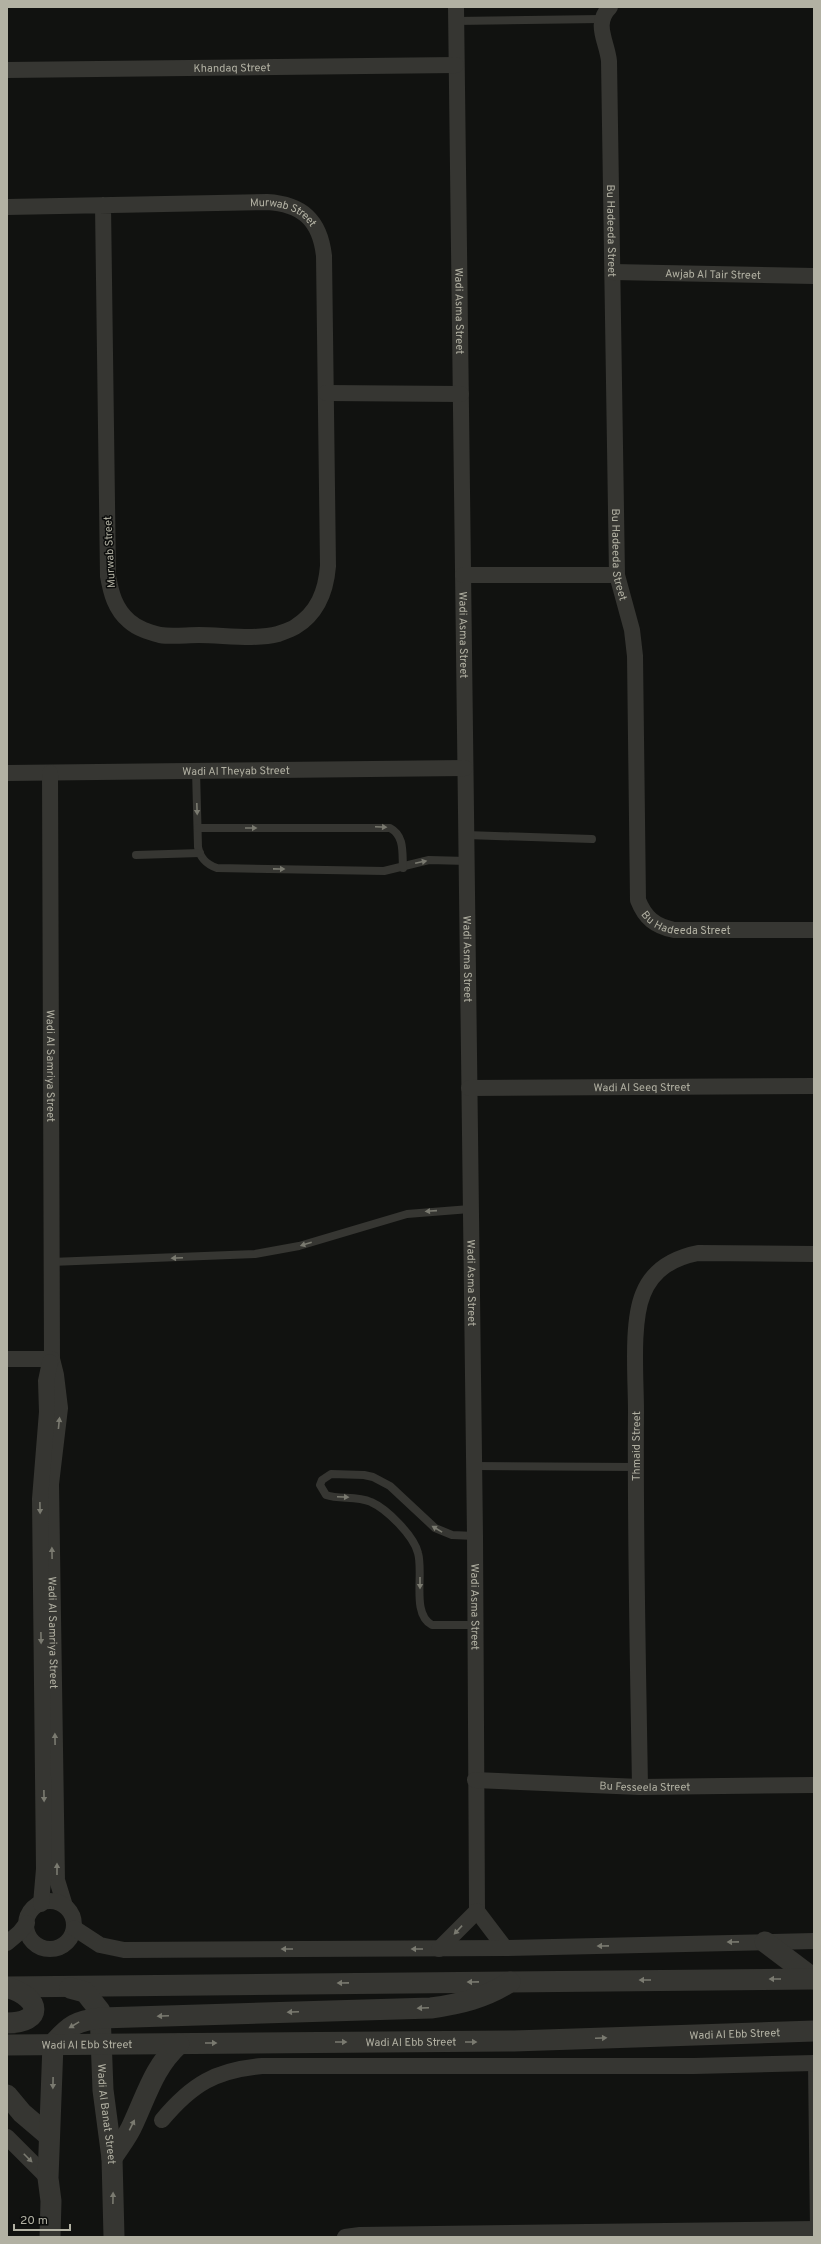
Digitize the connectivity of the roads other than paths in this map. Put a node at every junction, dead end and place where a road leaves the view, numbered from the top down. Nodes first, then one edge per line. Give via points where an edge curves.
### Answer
1 (605, 13) edge
2 (456, 14) edge
3 (456, 65) junction
4 (7, 70) edge
5 (103, 205) junction
6 (7, 207) edge
7 (612, 272) junction
8 (814, 276) edge
9 (326, 393) junction
10 (460, 394) junction
11 (463, 575) junction
12 (617, 575) junction
13 (465, 768) junction
14 (196, 770) junction
15 (7, 773) edge
16 (50, 773) junction
17 (198, 828) junction
18 (466, 835) junction
19 (592, 839) dead end
20 (200, 853) junction
21 (136, 855) dead end
22 (467, 861) junction
23 (403, 868) junction
24 (814, 930) edge
25 (814, 1086) edge
26 (469, 1088) junction
27 (470, 1209) junction
28 (814, 1254) edge
29 (51, 1262) junction
30 (52, 1358) junction
31 (7, 1359) edge
32 (473, 1466) junction
33 (636, 1467) junction
34 (475, 1536) junction
35 (476, 1625) junction
36 (475, 1780) junction
37 (814, 1785) edge
38 (640, 1787) junction
39 (41, 1904) junction
40 (65, 1906) junction
41 (477, 1911) junction
42 (27, 1922) junction
43 (74, 1928) junction
44 (814, 1941) edge
45 (765, 1942) junction
46 (7, 1943) edge
47 (505, 1948) junction
48 (439, 1949) junction
49 (814, 1979) edge
50 (512, 1981) junction
51 (7, 1987) edge
52 (66, 1987) junction
53 (101, 2018) junction
54 (7, 2023) edge
55 (814, 2031) edge
56 (53, 2044) junction
57 (179, 2044) junction
58 (7, 2045) edge
59 (102, 2045) junction
60 (813, 2063) edge
61 (7, 2095) edge
62 (162, 2120) dead end
63 (49, 2136) junction
64 (7, 2137) edge
65 (112, 2158) junction
66 (48, 2178) junction
67 (814, 2229) edge
68 (715, 2234) edge
69 (50, 2237) edge
70 (114, 2237) edge
71 (345, 2237) edge

1 - 2 lane
1 - 7 street, Bu Hadeeda Street via 600,27 610,61
2 - 3 street, Wadi Asma Street
3 - 4 street, Khandaq Street
3 - 10 street, Wadi Asma Street
5 - 6 street, Murwab Street
5 - 9 street, Murwab Street via 281,203 308,216 317,227 323,241
5 - 9 street, Murwab Street via 108,576 111,593 118,609 130,622 144,631 161,635 259,636 278,634 295,627 309,616 320,601 327,584
7 - 8 street, Awjab Al Tair Street
7 - 12 street, Bu Hadeeda Street
9 - 10 street
10 - 11 street, Wadi Asma Street
11 - 12 street
11 - 13 street, Wadi Asma Street
12 - 24 street, Bu Hadeeda Street via 632,630 635,656 637,891 641,909 653,922 674,930
13 - 14 street, Wadi Al Theyab Street
13 - 18 street, Wadi Asma Street
14 - 16 street, Wadi Al Theyab Street
14 -> 17 lane
15 - 16 street, Wadi Al Theyab Street
16 - 29 street, Wadi Al Samriya Street
17 - 20 lane
17 -> 23 lane via 390,828 402,841
18 - 19 lane
18 - 22 street, Wadi Asma Street
20 - 21 lane
20 -> 23 lane via 206,863 217,868 384,871
23 -> 22 lane via 429,860
22 - 26 street, Wadi Asma Street
25 - 26 street, Wadi Al Seeq Street
26 - 27 street, Wadi Asma Street
27 -> 29 lane via 406,1214 299,1246 255,1254
27 - 32 street, Wadi Asma Street
28 - 33 street, Thmaid Street via 698,1253 681,1256 665,1264 652,1276 642,1296 637,1320
29 - 30 street, Wadi Al Samriya Street
30 - 31 street
30 -> 39 street, Wadi Al Samriya Street via 46,1381 47,1412 40,1499 44,1869
40 -> 30 street, Wadi Al Samriya Street via 57,1880 51,1484 60,1408
32 - 33 lane
32 - 34 street, Wadi Asma Street
33 - 38 street, Thmaid Street
34 - 35 street, Wadi Asma Street
34 -> 35 lane via 452,1535 435,1528 390,1486 373,1477 331,1474 322,1480 320,1485 326,1495 356,1497 372,1502 405,1530 413,1541 420,1565 420,1610 426,1622 432,1625
35 - 36 street, Wadi Asma Street
36 - 38 street, Bu Fesseela Street
36 - 41 street, Wadi Asma Street
37 - 38 street, Bu Fesseela Street
39 - 40 street via 49,1902
39 - 42 street via 29,1915
40 - 43 street via 74,1920
41 - 47 street
41 -> 48 street
42 - 43 street via 27,1931 36,1945 48,1949 67,1943
42 - 46 street
48 -> 43 street via 124,1950 100,1945
44 - 45 street
45 -> 47 street
45 - 49 street
47 - 48 street
49 -> 50 street
50 -> 52 street
50 -> 53 street via 477,2000 431,2008
51 - 52 street
51 - 54 street via 26,1995 34,2008 30,2018 25,2022
52 - 53 street, Wadi Al Banat Street via 85,1992 91,1997 100,2011
53 -> 56 street via 82,2020 73,2024
53 - 59 street, Wadi Al Banat Street
57 -> 55 street, Wadi Al Ebb Street via 514,2041
56 - 58 street, Wadi Al Ebb Street
56 - 59 street, Wadi Al Ebb Street
56 -> 63 street
57 - 59 street, Wadi Al Ebb Street
65 -> 57 street via 133,2125 158,2066
59 - 65 street, Wadi Al Banat Street via 103,2090
60 - 62 street via 694,2066 262,2066 227,2071 209,2078 192,2089
60 - 67 lane
61 - 63 street via 22,2113
63 - 66 street
64 -> 66 street
70 -> 65 street, Wadi Al Banat Street
66 - 69 street via 51,2202
67 - 68 street
68 - 71 street

